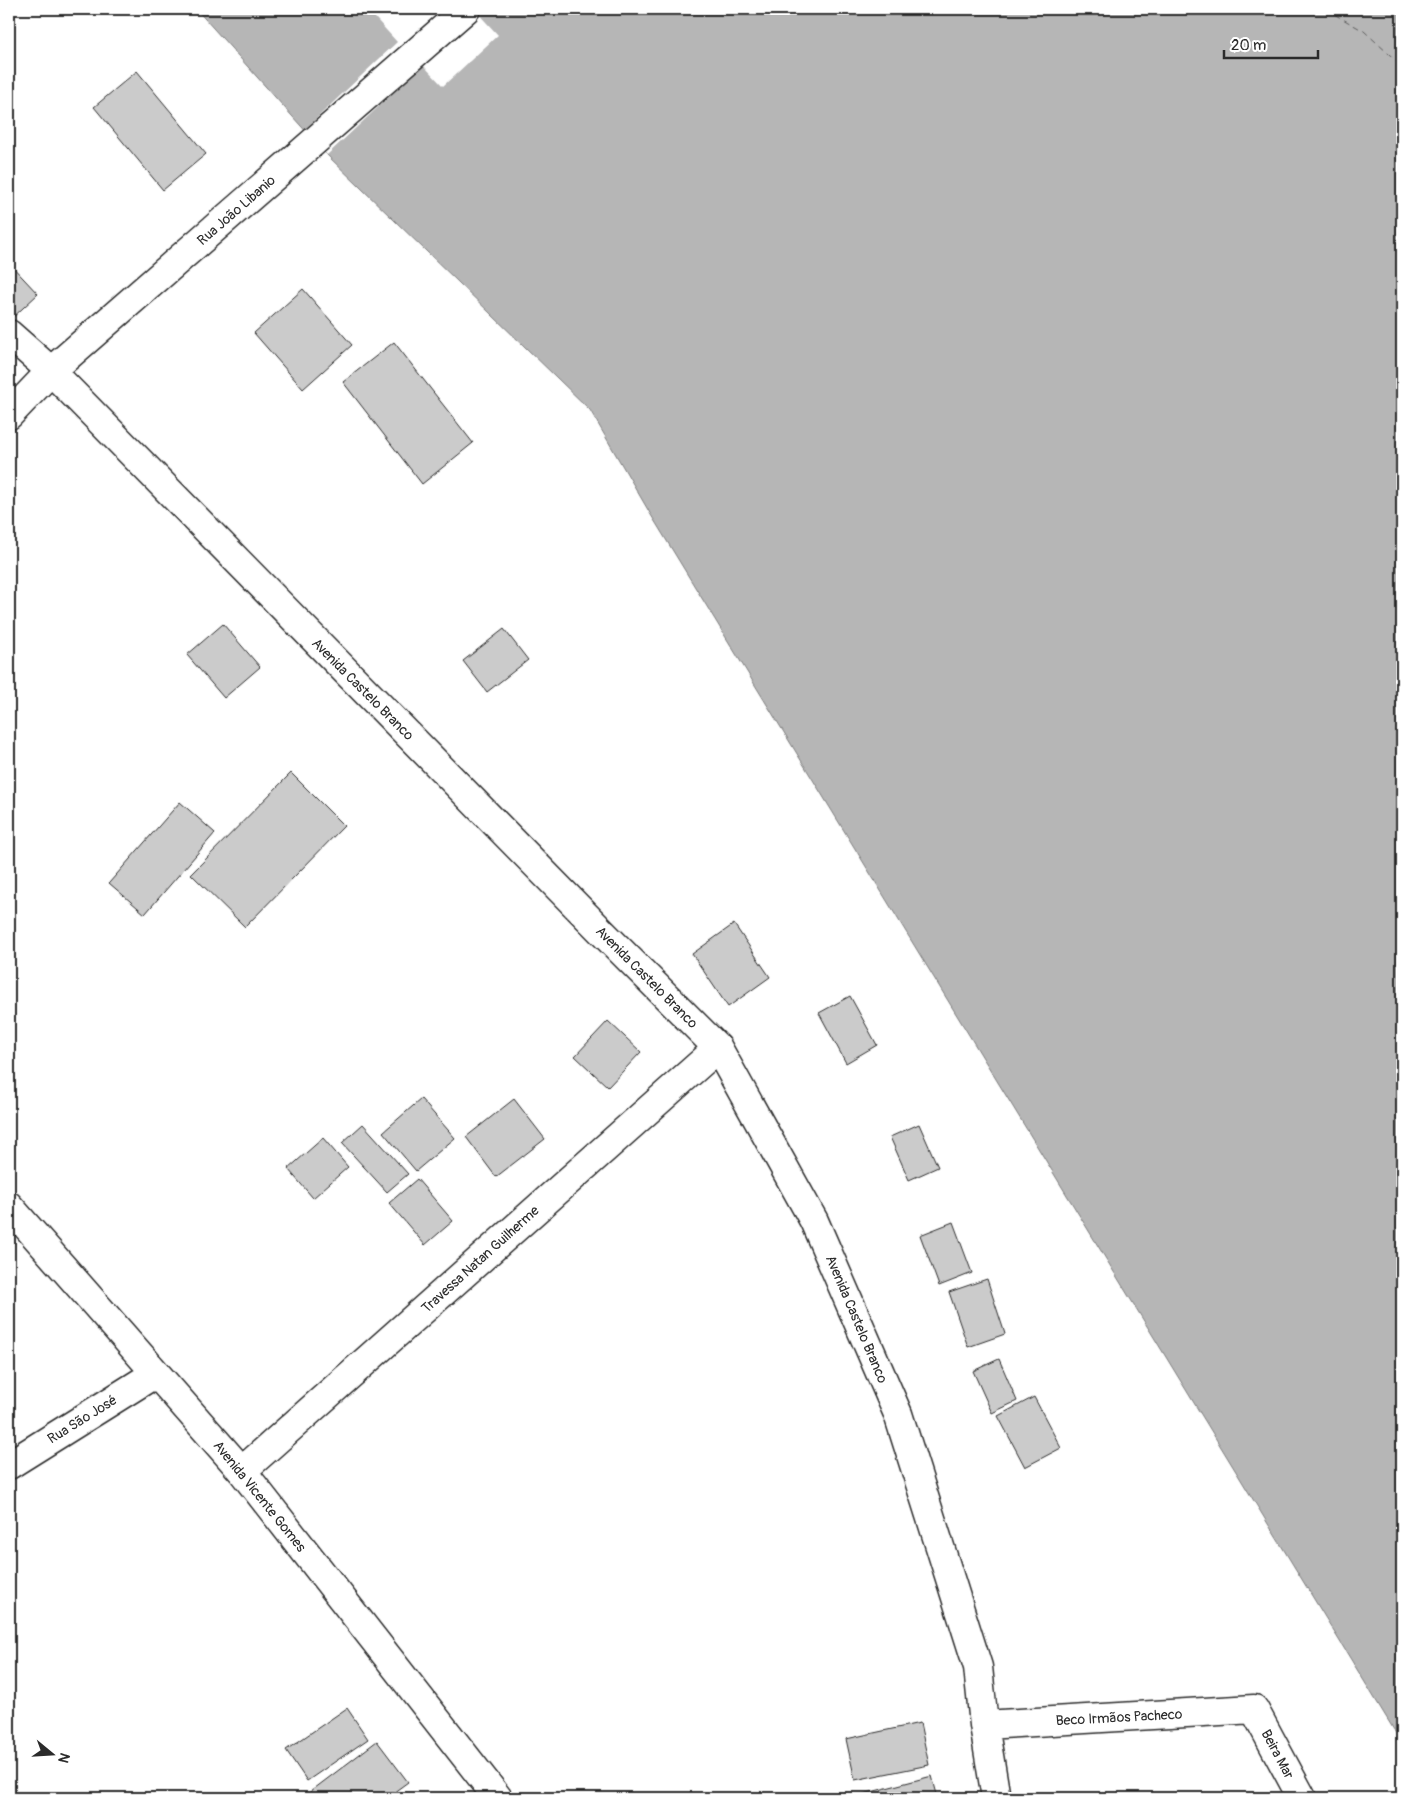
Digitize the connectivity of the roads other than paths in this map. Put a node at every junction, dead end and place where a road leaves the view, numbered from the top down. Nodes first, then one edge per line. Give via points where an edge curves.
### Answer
1 (466, 9) edge
2 (9, 334) edge
3 (51, 371) junction
4 (9, 415) edge
5 (718, 1048) junction
6 (9, 1206) edge
7 (156, 1373) junction
8 (9, 1465) edge
9 (242, 1471) junction
10 (1254, 1709) joint
11 (984, 1725) junction
12 (498, 1798) edge
13 (996, 1798) edge
14 (1302, 1798) edge

1 - 3 street, Rua João Libanio
2 - 3 street, Avenida Castelo Branco
3 - 4 street, Rua João Libanio
3 - 5 street, Avenida Castelo Branco
5 - 9 street, Travessa Natan Guilherme
5 - 11 street, Avenida Castelo Branco via 814,1222 898,1414 978,1668
6 - 7 street, Avenida Vicente Gomes
7 - 8 street, Rua São José
7 - 9 street, Avenida Vicente Gomes
9 - 12 street, Avenida Vicente Gomes
10 - 11 street, Beco Irmãos Pacheco
10 - 14 street, Beira Mar
11 - 13 street, Avenida Castelo Branco

